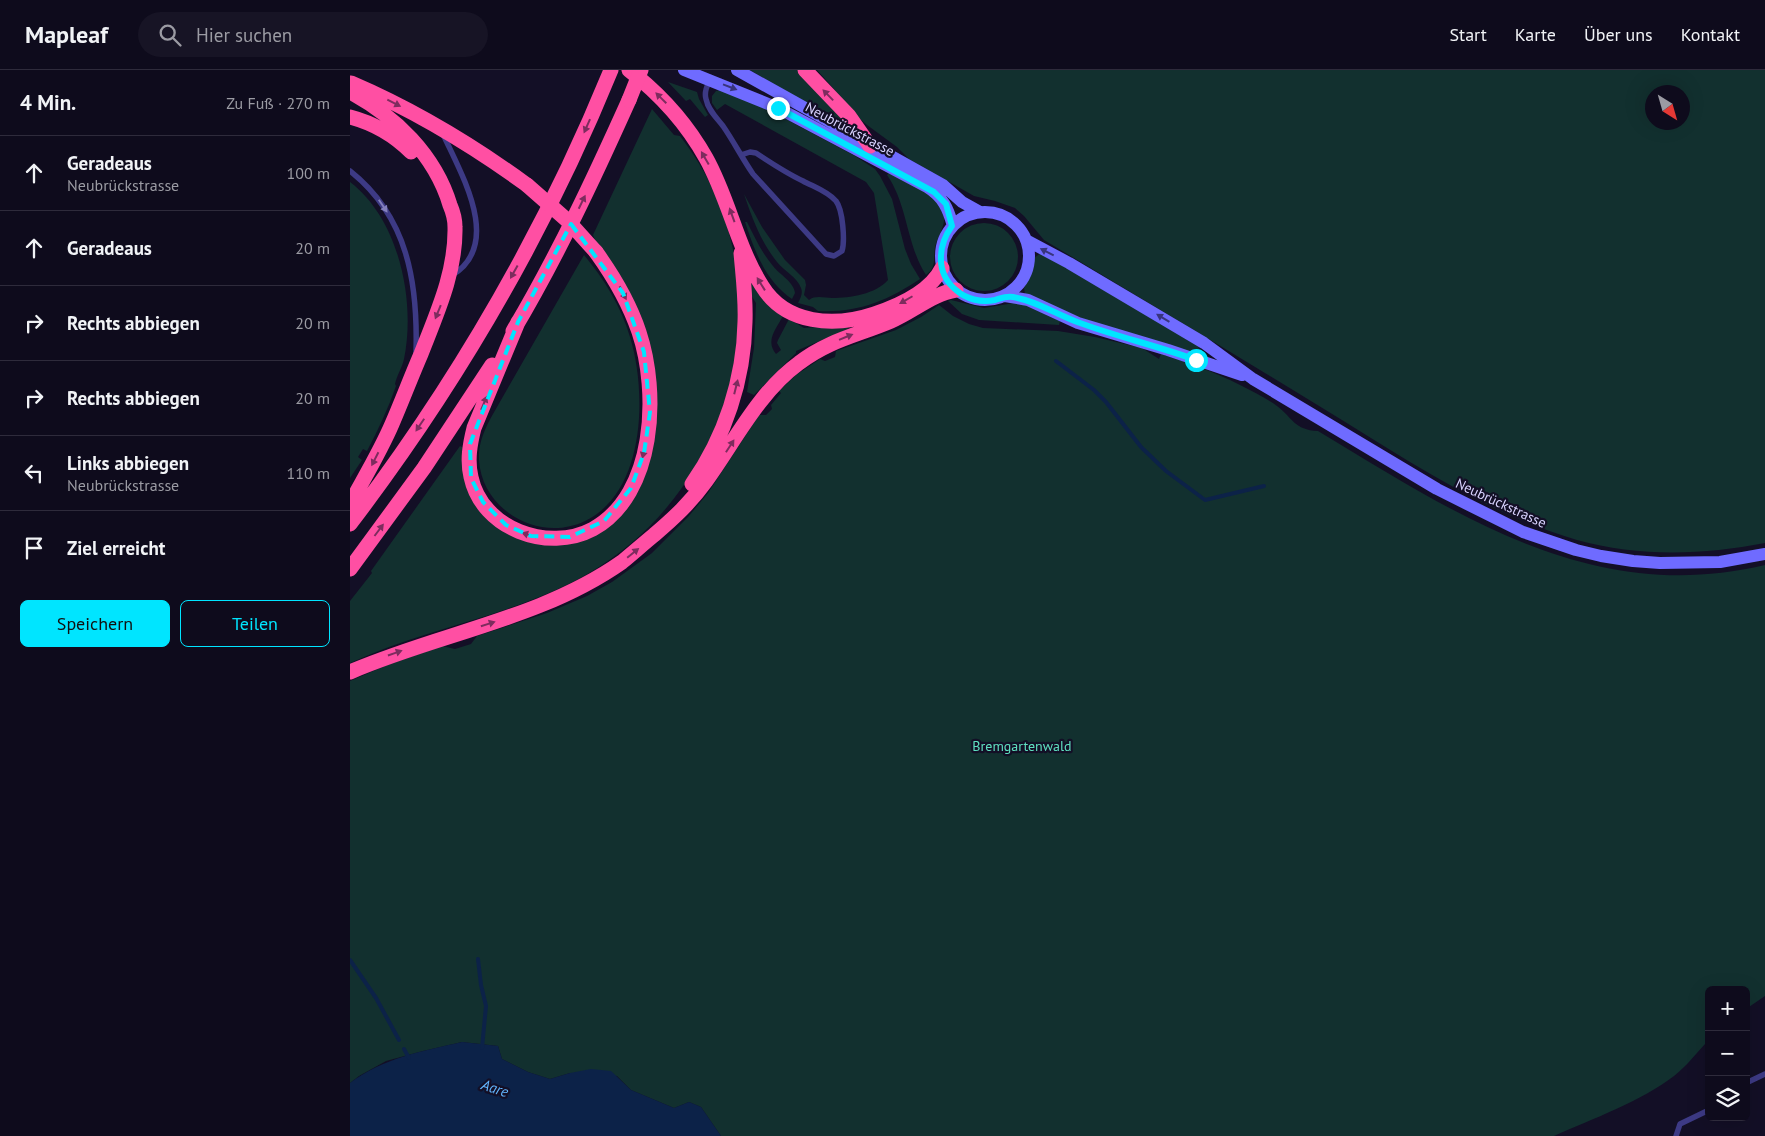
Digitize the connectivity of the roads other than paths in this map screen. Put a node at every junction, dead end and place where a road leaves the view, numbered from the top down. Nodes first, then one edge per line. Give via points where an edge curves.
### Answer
1 (629, 70) edge
2 (641, 70) edge
3 (684, 70) edge
4 (738, 70) edge
5 (805, 70) edge
6 (608, 76) edge
7 (710, 80) junction
8 (350, 82) edge
9 (350, 92) edge
10 (350, 117) edge
11 (440, 128) junction
12 (870, 146) junction
13 (741, 155) junction
14 (350, 171) edge
15 (980, 212) junction
16 (952, 226) junction
17 (1026, 240) junction
18 (741, 244) junction
19 (453, 248) junction
20 (942, 268) junction
21 (449, 277) junction
22 (956, 290) junction
23 (1005, 296) junction
24 (518, 322) junction
25 (416, 366) junction
26 (1253, 379) junction
27 (350, 504) edge
28 (350, 524) edge
29 (654, 535) junction
30 (1765, 554) edge
31 (350, 569) edge
32 (350, 672) edge
33 (1765, 1074) edge
34 (1750, 1081) edge
35 (1705, 1112) edge
36 (1676, 1136) edge

18 -> 1 highway via 726,200 706,158 663,100
24 -> 2 highway, bridge via 582,203
3 - 7 main road, Neubrückstrasse
4 - 12 main road, Neubrückstrasse
12 -> 5 highway via 849,116
6 -> 28 highway via 557,191 494,306 439,397
7 - 13 lane via 706,101
7 -> 16 main road, Neubrückstrasse via 778,108 927,187 946,204
8 -> 11 highway
9 - 19 highway via 390,119 432,164 448,196 455,226
10 - 19 highway via 386,132 420,162 441,199
11 - 21 lane via 466,184 477,230 468,262
11 -> 24 highway, bridge via 527,185 568,221 613,275 639,333 648,371 650,412 638,472 615,512 593,528 570,537 531,536 506,525 482,502 471,478 470,444 474,428
12 - 15 main road, Neubrückstrasse via 943,185 962,202
13 - 13 lane via 753,174 822,251 832,256 842,251 841,218 834,199 756,153
14 -> 25 lane via 378,198 404,247 416,300
15 - 16 main road via 960,219
15 - 17 main road via 1008,218 1022,231
16 - 20 main road via 943,241
17 - 23 main road via 1029,261 1026,272 1014,290
26 -> 17 main road, Neubrückstrasse via 1204,343
20 -> 18 highway via 923,289 892,307 850,320 816,321 791,312 771,297 759,281
29 -> 18 highway via 698,476 731,404 744,340
19 - 21 highway
20 - 22 main road
21 -> 25 highway
22 - 23 main road via 970,298 985,301
29 -> 22 highway via 692,500 756,407 799,363 832,343 892,320 937,295
23 - 26 main road, Neubrückstrasse via 1028,300 1078,323
31 -> 24 highway via 457,420
25 -> 27 highway via 389,430
26 - 30 main road, Neubrückstrasse via 1444,493 1516,529 1551,542 1601,556 1660,563 1720,562
32 -> 29 highway via 381,658 503,619 566,594 605,573
33 - 34 lane
35 - 36 lane via 1680,1124

